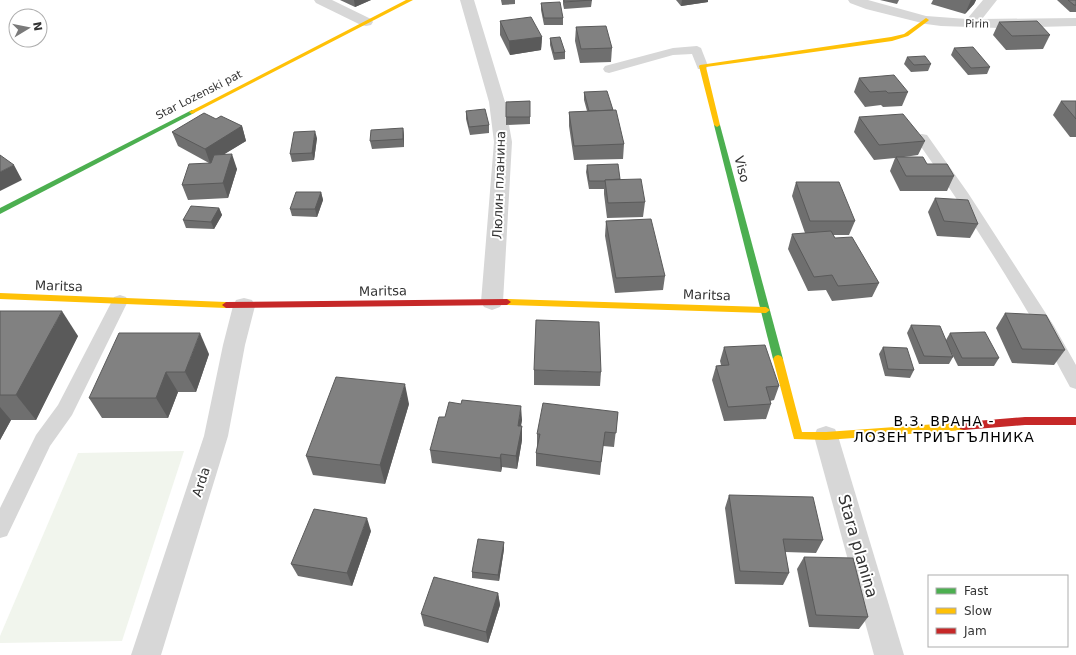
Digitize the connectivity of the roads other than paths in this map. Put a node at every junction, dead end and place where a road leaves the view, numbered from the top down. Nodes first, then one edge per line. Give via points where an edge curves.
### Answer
1 (321, 0) edge
2 (410, 0) edge
3 (467, 0) edge
4 (855, 0) edge
5 (990, 0) edge
6 (926, 20) junction
7 (366, 22) junction
8 (1076, 22) edge
9 (970, 24) junction
10 (702, 66) junction
11 (609, 69) dead end
12 (922, 138) edge
13 (0, 211) edge
14 (0, 296) edge
15 (120, 301) junction
16 (492, 302) junction
17 (244, 306) junction
18 (766, 310) junction
19 (1076, 382) edge
20 (1076, 420) edge
21 (826, 436) junction
22 (0, 529) edge
23 (146, 655) edge
24 (889, 655) edge

1 - 7 street
2 - 7 street, Star Lozenski pat
3 - 16 street, Люлин планина via 497,102 503,142
4 - 6 street, Pirin
5 - 9 street
6 - 9 street, Pirin
6 - 10 street via 906,35 892,39
7 - 13 street, Star Lozenski pat
8 - 9 street, Pirin
10 - 11 lane via 697,50 673,52
10 - 18 street, Viso
12 - 19 lane via 963,196 1048,330
14 - 15 street, Maritsa
15 - 17 street, Maritsa
15 - 22 lane via 65,410 43,441
16 - 17 street, Maritsa
16 - 18 street, Maritsa
17 - 23 street, Arda via 216,436
18 - 21 street, Viso via 798,436
20 - 21 street via 1025,421
21 - 24 street, Stara planina

